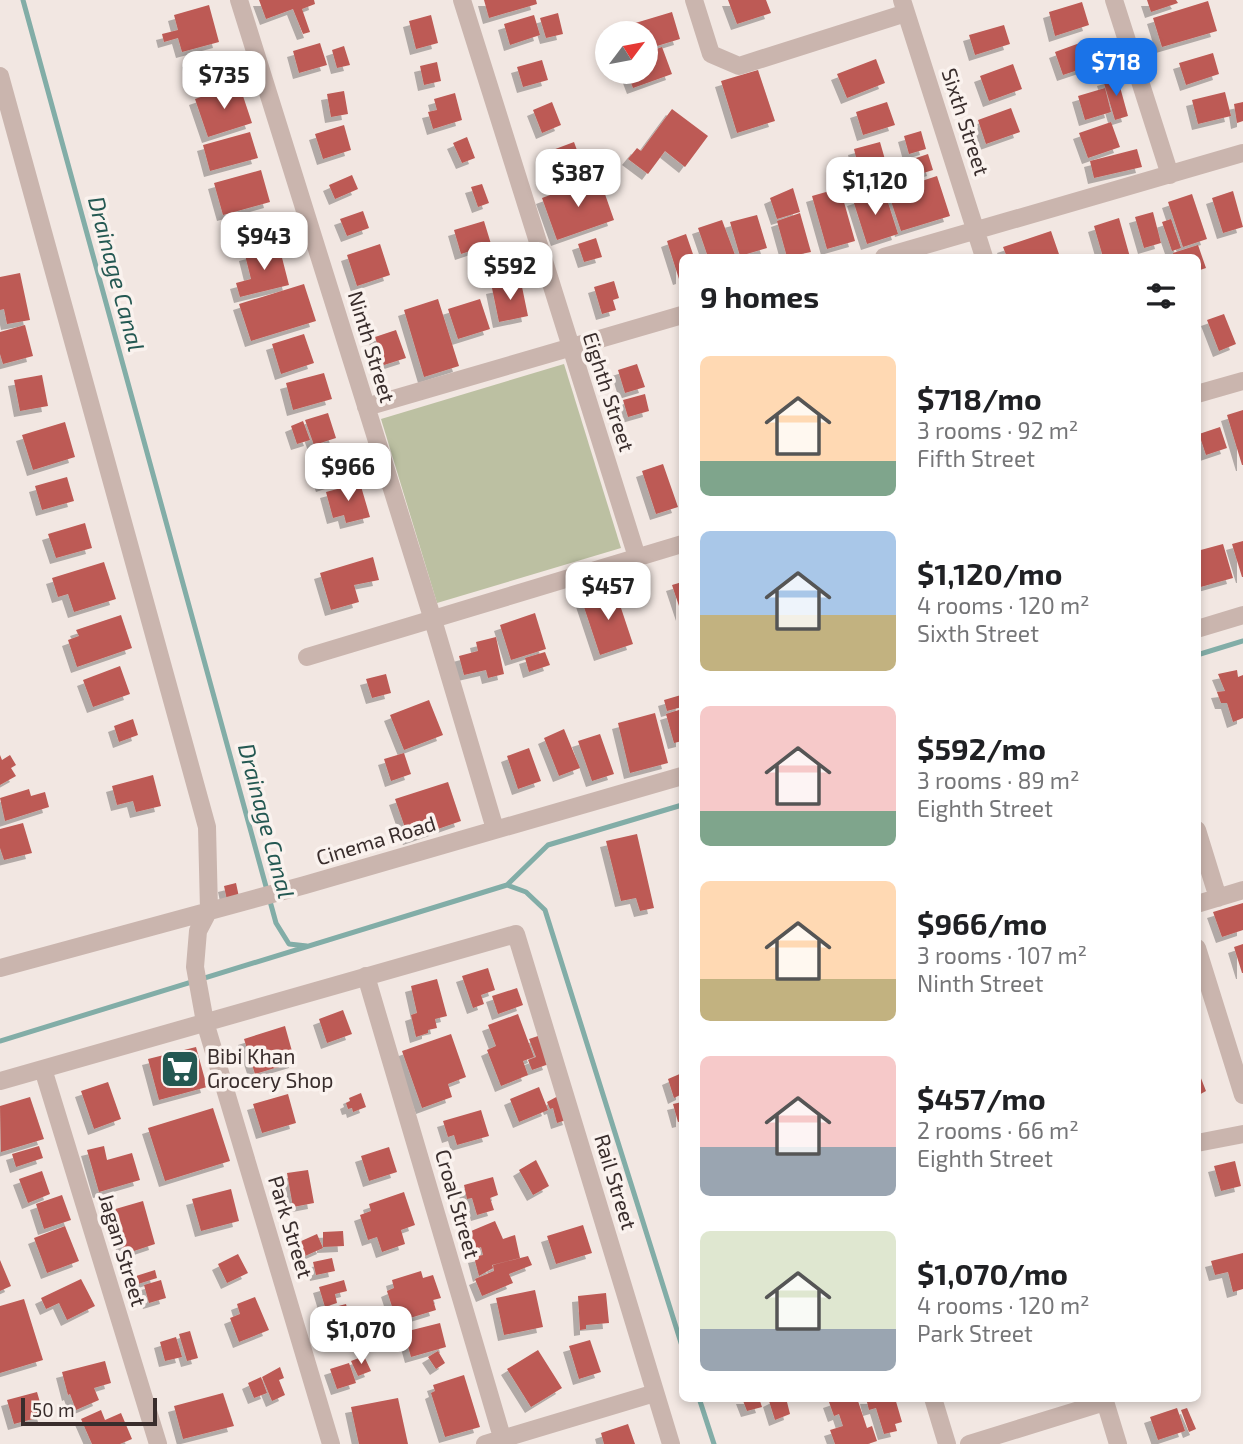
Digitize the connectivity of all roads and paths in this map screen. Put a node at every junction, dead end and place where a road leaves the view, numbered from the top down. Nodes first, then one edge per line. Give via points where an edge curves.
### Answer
1 (239, 0) edge
2 (462, 0) edge
3 (694, 0) edge
4 (1114, 0) edge
5 (904, 6) edge
6 (0, 76) edge
7 (1243, 153) edge
8 (1170, 174) junction
9 (975, 231) junction
10 (894, 254) edge
11 (983, 254) edge
12 (679, 317) edge
13 (570, 348) junction
14 (1243, 380) edge
15 (1201, 393) edge
16 (366, 407) junction
17 (679, 545) edge
18 (637, 557) junction
19 (1243, 615) edge
20 (433, 620) junction
21 (1201, 628) edge
22 (307, 657) dead end
23 (679, 777) edge
24 (495, 829) junction
25 (1201, 843) edge
26 (1243, 890) edge
27 (1218, 898) junction
28 (1201, 903) edge
29 (209, 910) junction
30 (1201, 961) edge
31 (1, 963) edge
32 (366, 976) junction
33 (205, 1023) junction
34 (43, 1069) junction
35 (0, 1081) edge
36 (1243, 1095) edge
37 (1243, 1133) edge
38 (1201, 1142) edge
39 (655, 1393) junction
40 (934, 1402) edge
41 (1098, 1402) edge
42 (1105, 1402) edge
43 (504, 1441) edge
44 (158, 1444) edge
45 (331, 1444) edge
46 (485, 1444) edge
47 (671, 1444) edge
48 (947, 1444) edge
49 (969, 1444) edge
50 (1118, 1444) edge

1 - 16 street, Ninth Street
2 - 13 street, Eighth Street
3 - 5 street via 710,54 739,66
4 - 8 street
5 - 9 street, Sixth Street
6 - 29 street via 207,827
7 - 8 street
8 - 9 street
9 - 10 street
9 - 11 street, Sixth Street
12 - 13 street
13 - 16 street
13 - 18 street, Eighth Street
14 - 15 street
16 - 20 street, Ninth Street
17 - 18 street
18 - 20 street
19 - 21 street
20 - 22 street
20 - 24 street, Ninth Street
23 - 24 street, Cinema Road
24 - 29 street, Cinema Road
25 - 27 street
26 - 27 street
27 - 28 street
29 - 31 street, Cinema Road
29 - 33 street, Park Street via 198,931 195,967
30 - 36 street
32 - 33 street
32 - 39 street, Rail Street via 516,934
32 - 43 street, Croal Street
33 - 34 street
33 - 45 street, Park Street
34 - 35 street
34 - 44 street, Jagan Street
37 - 38 street
39 - 43 street
39 - 47 street, Rail Street
40 - 48 street
41 - 49 street
42 - 50 street
43 - 46 street

